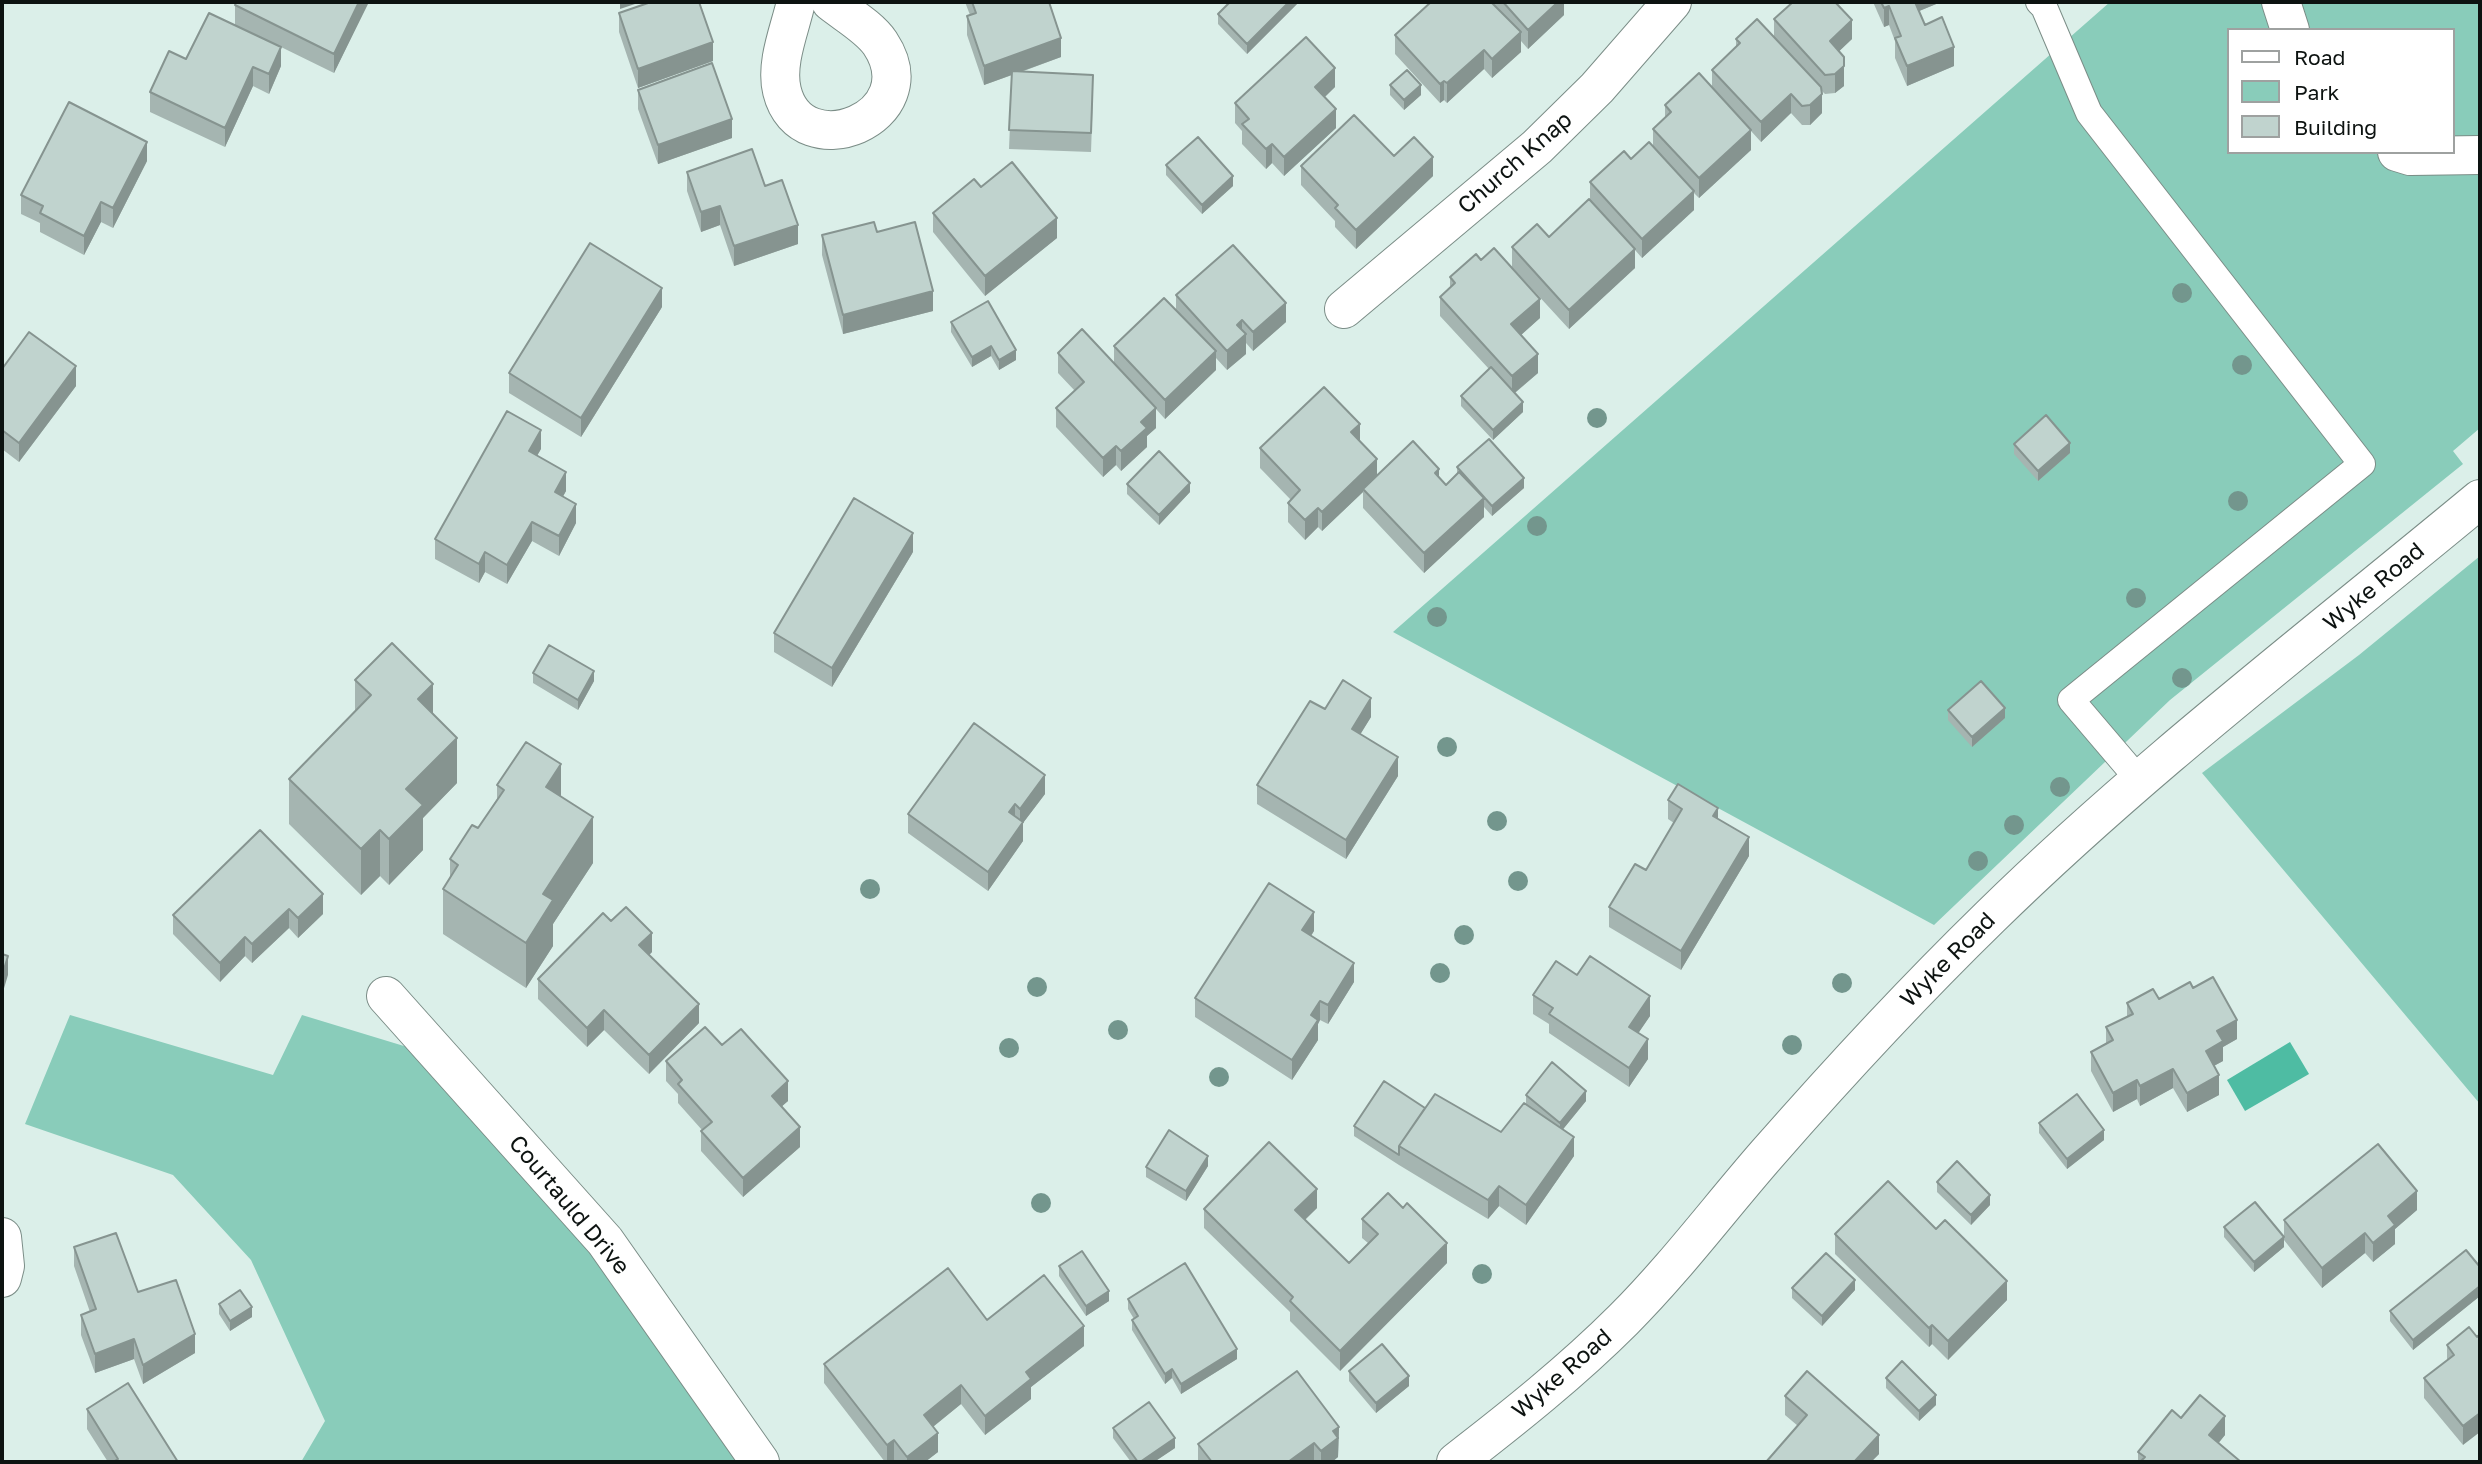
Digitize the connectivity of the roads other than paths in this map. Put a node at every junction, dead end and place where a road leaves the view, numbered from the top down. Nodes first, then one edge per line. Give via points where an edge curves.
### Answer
1 (796, 2) edge
2 (831, 2) edge
3 (1672, 2) edge
4 (2039, 2) edge
5 (2281, 2) edge
6 (2289, 28) edge
7 (2404, 154) edge
8 (2480, 155) edge
9 (1344, 309) dead end
10 (2480, 499) edge
11 (2140, 781) junction
12 (386, 996) dead end
13 (2, 1237) edge
14 (2, 1278) edge
15 (760, 1462) edge
16 (1456, 1462) edge

1 - 2 street via 780,75 782,93 803,121 836,131 869,120 889,92 891,75 888,56 878,40
3 - 9 street, Church Knap via 1597,88 1536,147
4 - 11 lane via 2089,113 2362,464 2071,700
5 - 6 street
7 - 8 street
10 - 11 street, Wyke Road
11 - 16 street, Wyke Road via 1991,916 1885,1024 1620,1323
12 - 15 street, Courtauld Drive via 605,1241
13 - 14 street

